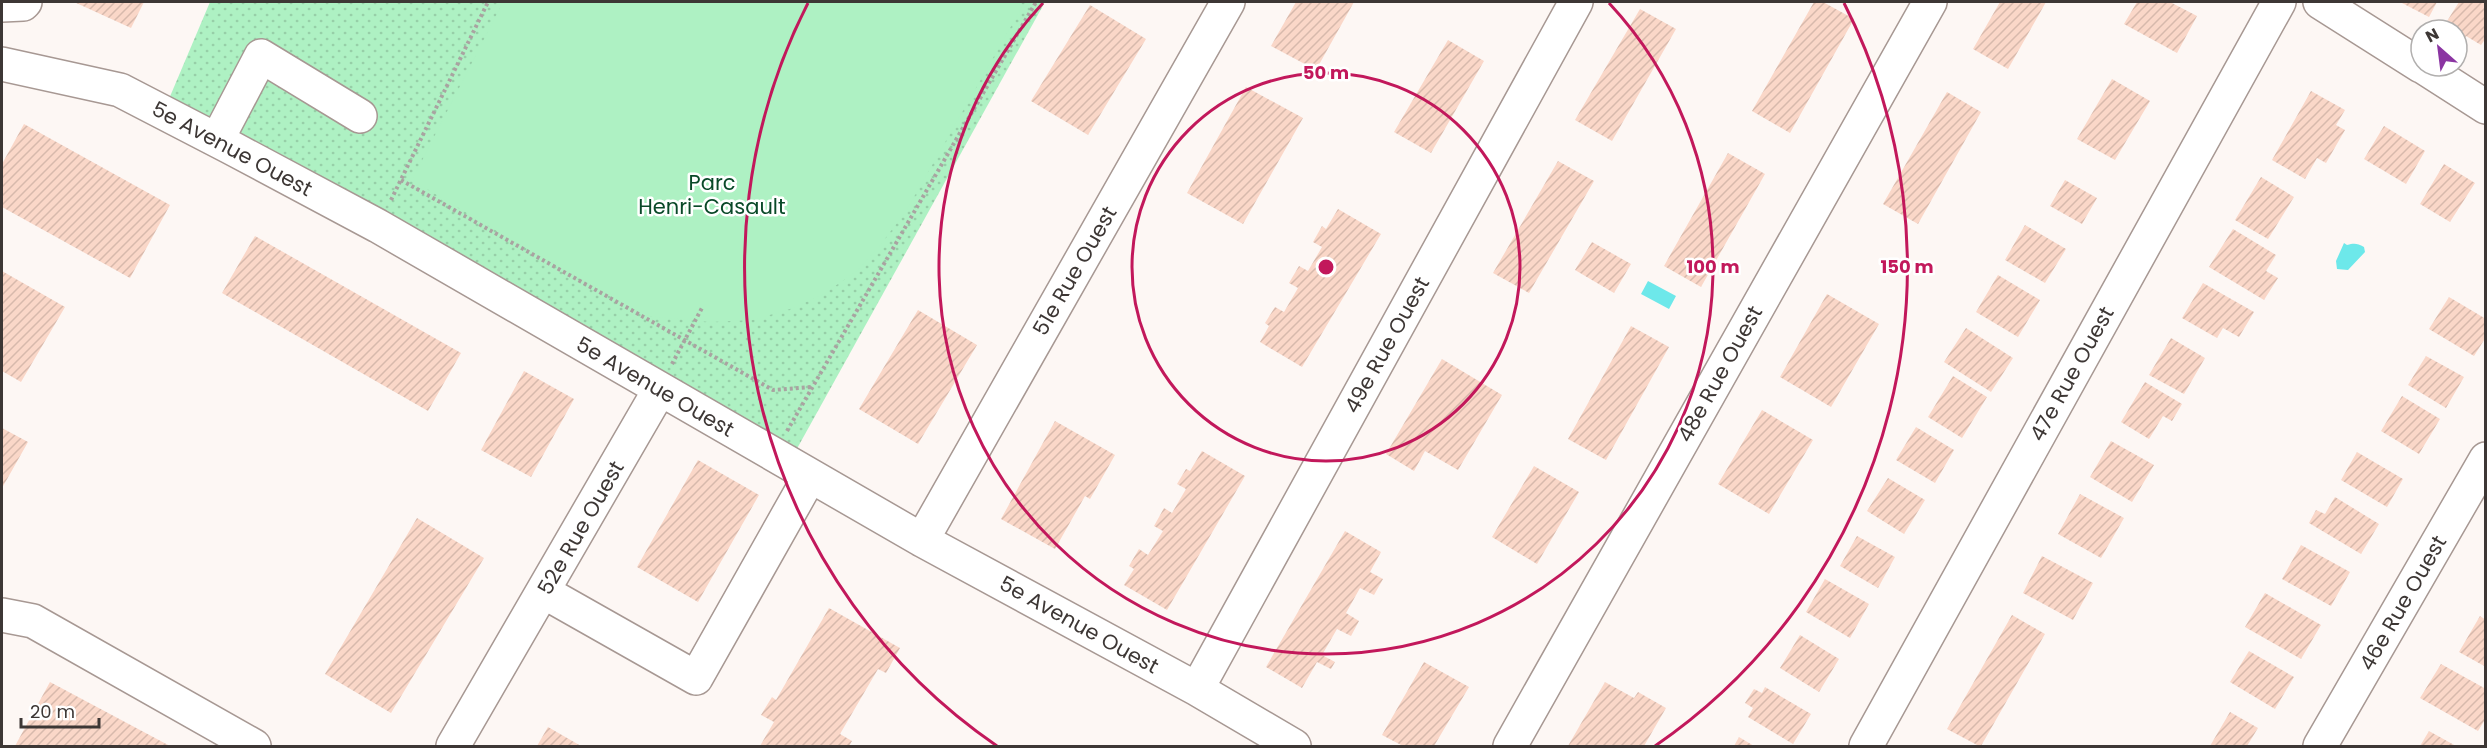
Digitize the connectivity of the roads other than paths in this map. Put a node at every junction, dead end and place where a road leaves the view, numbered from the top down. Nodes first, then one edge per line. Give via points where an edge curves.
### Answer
1 (25, 2) edge
2 (1228, 2) edge
3 (1576, 2) edge
4 (1930, 2) edge
5 (2279, 2) edge
6 (2320, 2) edge
7 (2, 5) edge
8 (2409, 58) edge
9 (2, 64) edge
10 (2440, 78) edge
11 (2486, 107) edge
12 (360, 116) dead end
13 (217, 140) junction
14 (660, 389) junction
15 (2486, 459) edge
16 (810, 476) junction
17 (922, 540) junction
18 (544, 592) junction
19 (2, 615) edge
20 (1197, 690) junction
21 (254, 747) edge
22 (453, 747) edge
23 (1294, 747) edge
24 (1510, 747) edge
25 (1866, 747) edge
26 (2320, 747) edge

1 - 7 street
2 - 17 street, 51e Rue Ouest
3 - 20 street, 49e Rue Ouest
4 - 24 street, 48e Rue Ouest
5 - 25 street, 47e Rue Ouest
6 - 8 street
9 - 13 street, 5e Avenue Ouest via 120,90
10 - 11 street
12 - 13 street via 261,56
13 - 14 street, 5e Avenue Ouest via 378,226
14 - 16 street, 5e Avenue Ouest
14 - 18 street, 52e Rue Ouest
15 - 26 street, 46e Rue Ouest
16 - 17 street, 5e Avenue Ouest
16 - 18 street via 696,678
17 - 20 street, 5e Avenue Ouest
18 - 22 street, 52e Rue Ouest
19 - 21 street via 33,621
20 - 23 street, 5e Avenue Ouest

